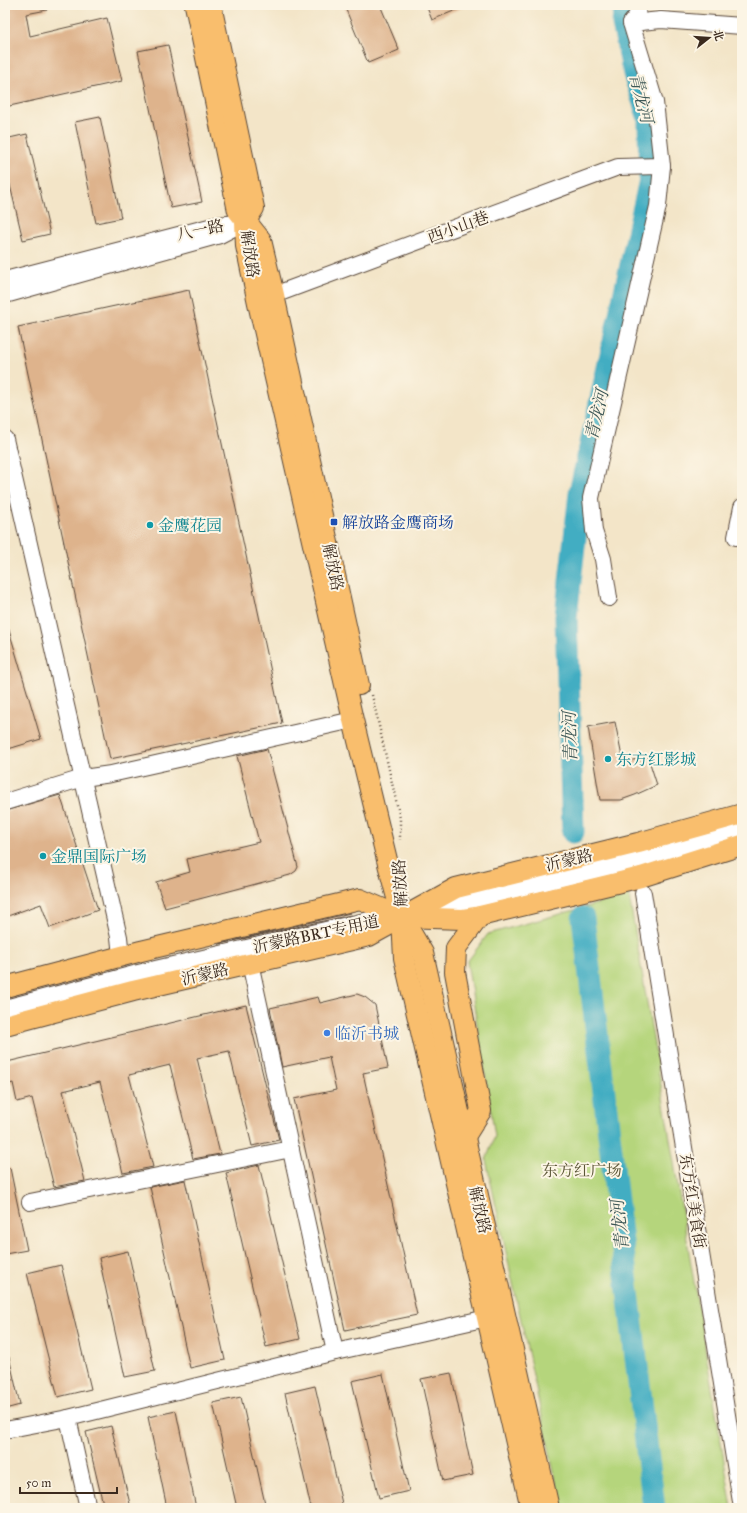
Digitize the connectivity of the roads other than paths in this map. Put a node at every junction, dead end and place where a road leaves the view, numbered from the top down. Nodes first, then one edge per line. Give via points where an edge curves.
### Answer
1 (195, 5) edge
2 (211, 5) edge
3 (638, 5) edge
4 (631, 23) junction
5 (742, 26) edge
6 (654, 166) junction
7 (245, 222) junction
8 (5, 280) edge
9 (5, 295) edge
10 (274, 295) junction
11 (5, 439) edge
12 (742, 507) edge
13 (736, 537) dead end
14 (609, 598) dead end
15 (352, 720) junction
16 (83, 778) junction
17 (5, 802) edge
18 (742, 814) edge
19 (742, 827) edge
20 (742, 845) edge
21 (643, 894) dead end
22 (480, 916) junction
23 (402, 917) junction
24 (120, 956) junction
25 (250, 963) junction
26 (5, 986) edge
27 (5, 1008) edge
28 (5, 1025) edge
29 (464, 1138) junction
30 (291, 1149) junction
31 (30, 1202) dead end
32 (487, 1318) junction
33 (335, 1352) junction
34 (68, 1418) junction
35 (5, 1430) edge
36 (88, 1508) edge
37 (531, 1508) edge
38 (549, 1508) edge
39 (742, 1508) edge

1 - 7 main road, 解放路 via 238,211
2 - 7 main road, 解放路 via 254,208
3 - 4 street via 637,15
4 - 5 street via 661,20
4 - 6 street via 655,102
6 - 10 street, 西小山巷 via 618,167
6 - 14 street via 658,206 591,498 594,531 603,559
7 - 8 street, 八一路 via 217,225
7 - 9 street, 八一路 via 220,236
7 - 10 main road, 解放路 via 261,240
7 - 15 main road, 解放路 via 246,246 258,303
10 - 23 main road, 解放路 via 365,715 400,861
11 - 16 street
12 - 13 street
15 - 16 street
15 - 23 main road, 解放路 via 366,772 364,803 378,866
16 - 17 street
16 - 24 street via 119,937
18 - 23 main road, 沂蒙路 via 592,855 456,888
19 - 23 street, 沂蒙路BRT专用道 via 638,860
20 - 22 main road, 沂蒙路 via 640,877
21 - 39 street, 东方红美食街
22 - 23 main road, 沂蒙路 via 462,919
22 - 29 main road via 456,948 455,972 481,1111
23 - 24 main road, 沂蒙路 via 360,899
23 - 25 main road, 沂蒙路 via 370,936
23 - 27 street, 沂蒙路BRT专用道 via 365,921 145,971
23 - 29 main road, 解放路 via 423,953
23 - 32 main road, 解放路 via 404,958
24 - 26 main road, 沂蒙路
25 - 28 main road, 沂蒙路
25 - 30 street
29 - 38 main road, 解放路
30 - 31 street
30 - 33 street
32 - 33 street
32 - 37 main road, 解放路
33 - 34 street
34 - 35 street
34 - 36 street

